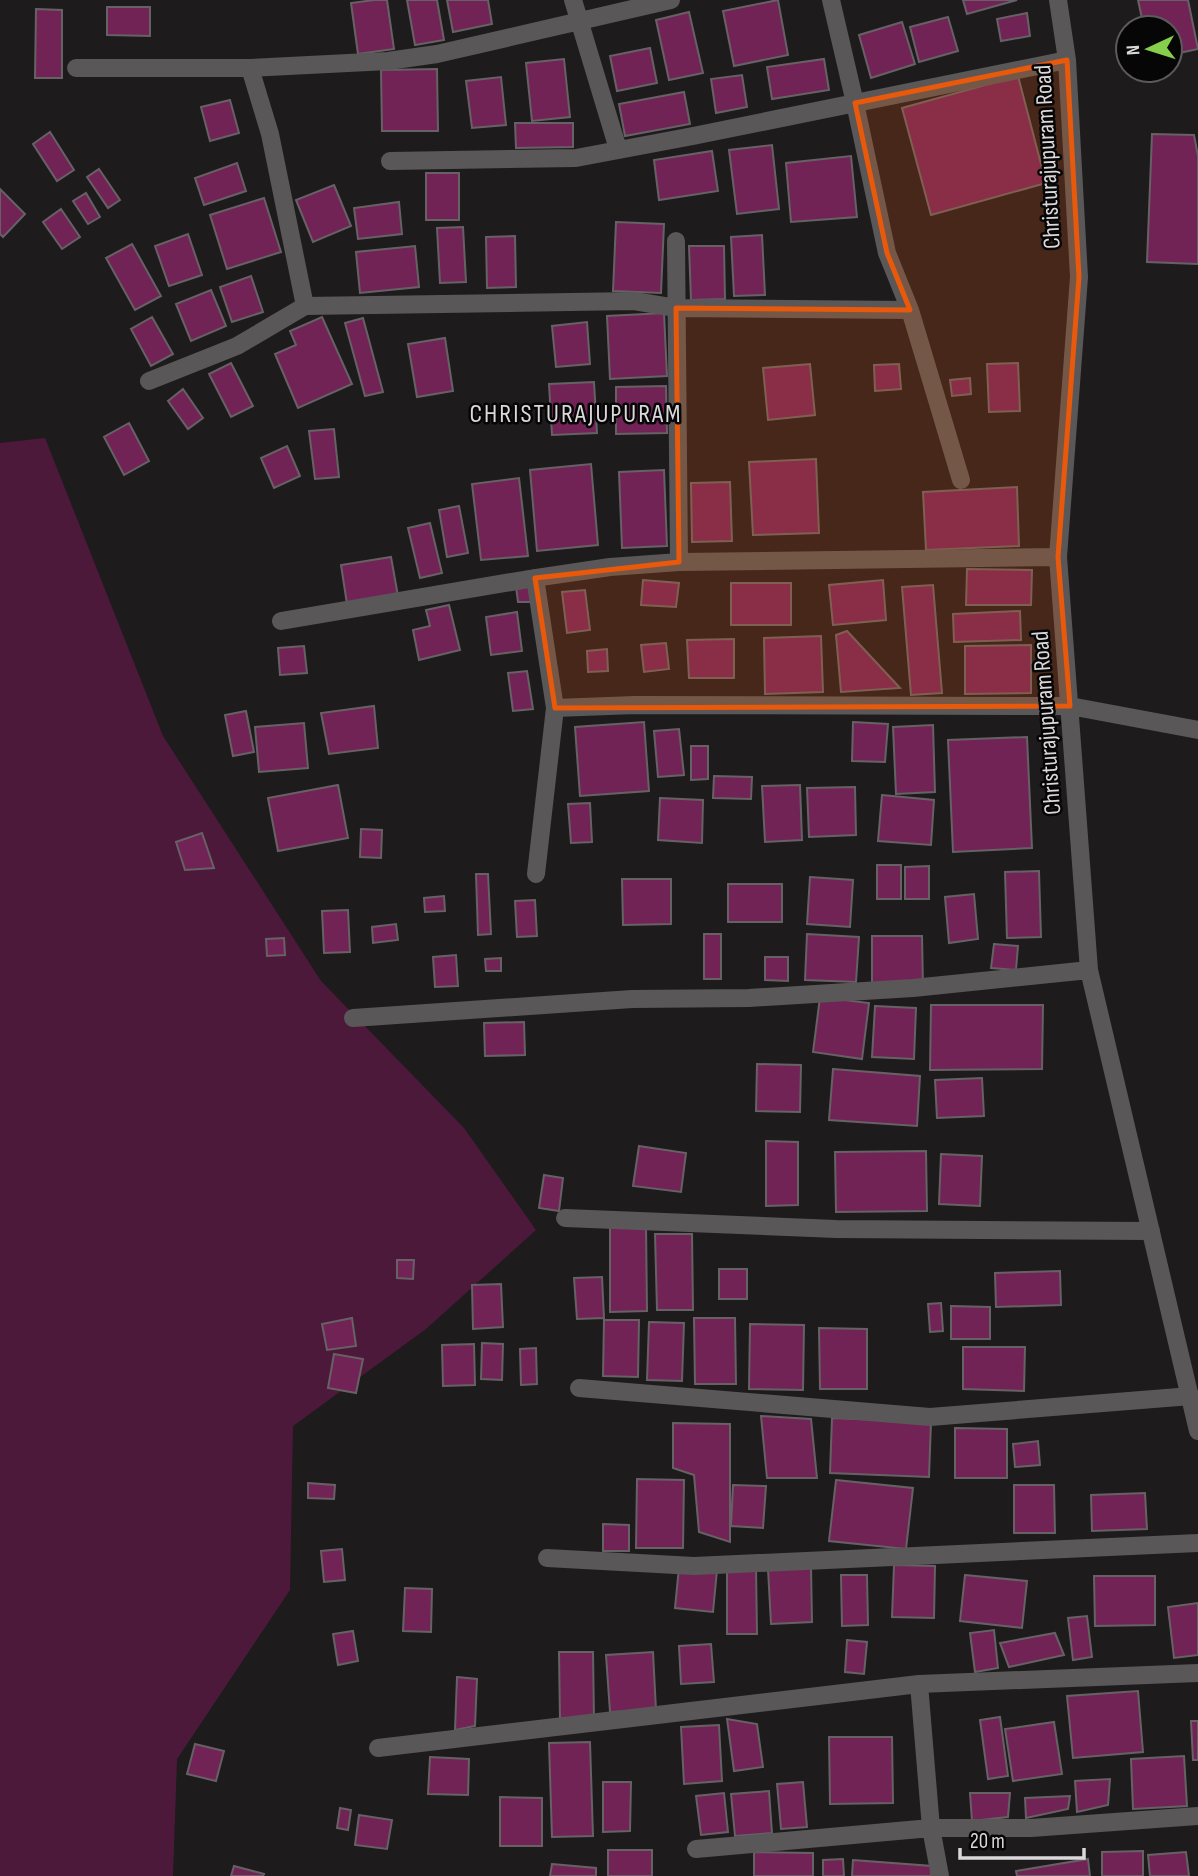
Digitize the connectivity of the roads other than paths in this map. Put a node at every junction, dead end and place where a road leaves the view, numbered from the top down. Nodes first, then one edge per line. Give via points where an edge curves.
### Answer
1 (573, 0) edge
2 (671, 0) edge
3 (831, 0) edge
4 (1058, 0) edge
5 (578, 21) junction
6 (1067, 60) junction
7 (76, 68) dead end
8 (250, 68) junction
9 (855, 103) junction
10 (618, 149) junction
11 (390, 161) dead end
12 (676, 241) dead end
13 (305, 306) junction
14 (676, 307) junction
15 (910, 310) junction
16 (149, 381) dead end
17 (961, 480) dead end
18 (1058, 557) junction
19 (679, 562) junction
20 (535, 578) junction
21 (281, 621) dead end
22 (1070, 706) junction
23 (555, 708) junction
24 (1198, 730) edge
25 (536, 874) dead end
26 (1089, 970) junction
27 (353, 1018) dead end
28 (565, 1218) dead end
29 (1151, 1231) junction
30 (579, 1388) dead end
31 (1191, 1396) junction
32 (1198, 1431) edge
33 (1198, 1543) edge
34 (547, 1558) dead end
35 (1198, 1673) edge
36 (919, 1684) junction
37 (377, 1748) dead end
38 (1198, 1816) edge
39 (931, 1828) junction
40 (696, 1849) dead end
41 (940, 1876) edge

1 - 5 street
2 - 5 street
3 - 9 street
4 - 6 street, Christurajupuram Road
5 - 8 street via 438,54
5 - 10 street
6 - 9 street
6 - 18 street, Christurajupuram Road via 1079,277
7 - 8 street
8 - 13 street via 270,134
9 - 10 street
9 - 15 street via 887,253
10 - 11 street via 576,158
12 - 14 street
13 - 14 street via 634,301
13 - 16 street via 237,346
14 - 15 street
14 - 19 street
15 - 17 street
18 - 19 street
18 - 22 street, Christurajupuram Road
19 - 20 street
20 - 21 street
20 - 23 street
22 - 23 street
22 - 24 street
22 - 26 street, Christurajupuram Road
23 - 25 street
26 - 27 street via 913,988 749,998 632,999
26 - 29 street, Christurajupuram Road
28 - 29 street via 836,1229
29 - 31 street, Christurajupuram Road
30 - 31 street via 930,1417
31 - 32 street, Christurajupuram Road
33 - 34 street via 694,1566
35 - 36 street
36 - 37 street
36 - 39 street
38 - 39 street via 1031,1828
39 - 40 street
39 - 41 street

